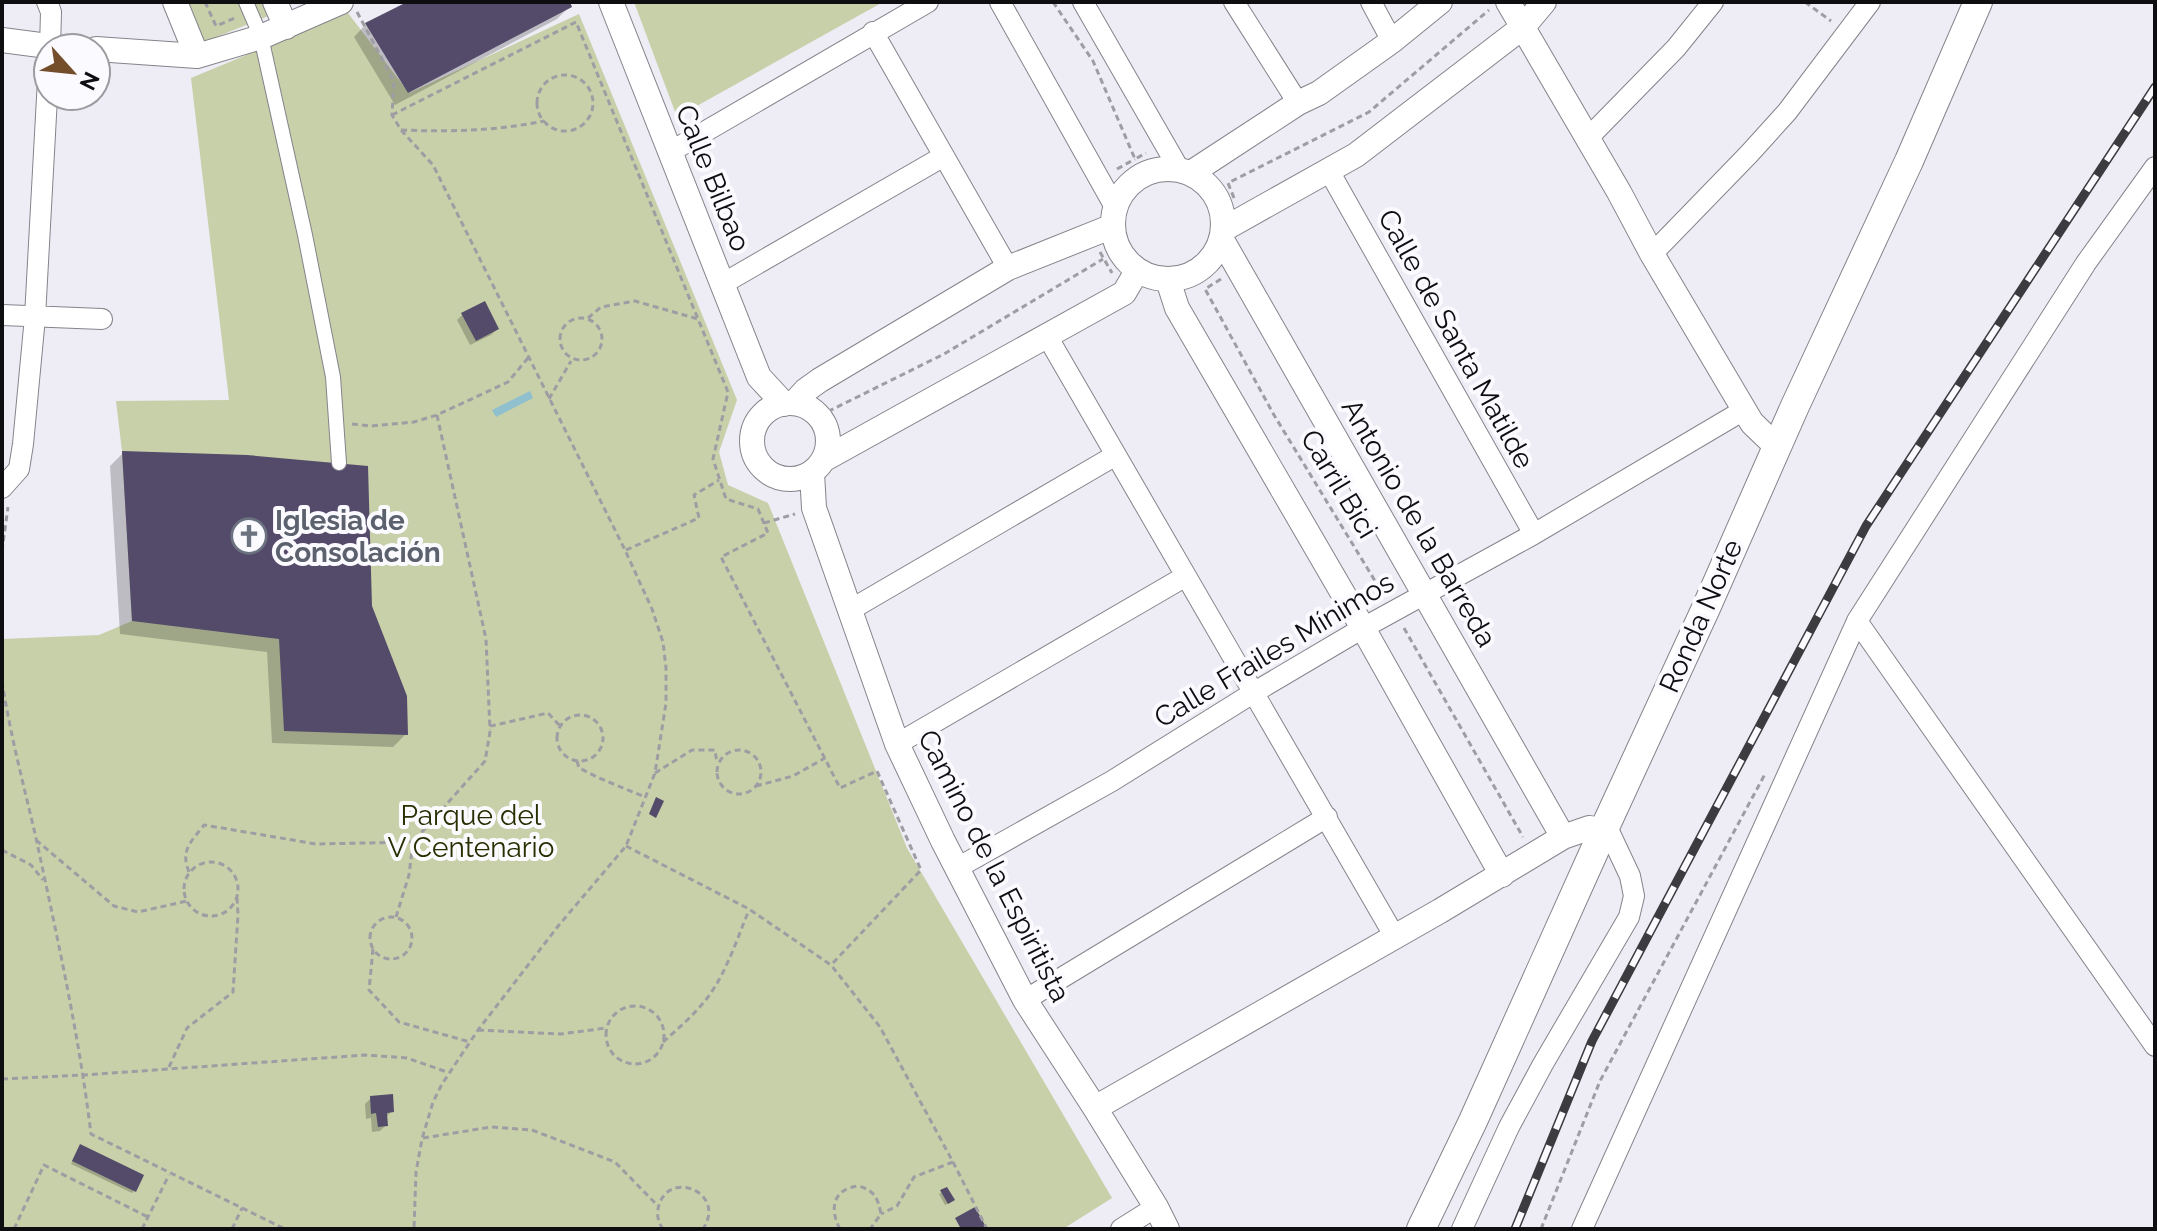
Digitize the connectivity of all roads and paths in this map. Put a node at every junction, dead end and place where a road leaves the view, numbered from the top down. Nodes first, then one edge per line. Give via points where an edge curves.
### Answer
1 (47, 2) edge
2 (175, 2) edge
3 (205, 2) edge
4 (275, 2) edge
5 (341, 2) edge
6 (351, 2) edge
7 (611, 2) edge
8 (928, 2) edge
9 (1000, 2) edge
10 (1053, 2) edge
11 (1083, 2) edge
12 (1234, 2) edge
13 (1371, 2) edge
14 (1440, 2) edge
15 (1498, 2) edge
16 (1508, 2) edge
17 (1544, 2) edge
18 (1713, 2) edge
19 (1805, 2) edge
20 (1870, 2) edge
21 (1978, 2) edge
22 (248, 7) edge
23 (286, 27) junction
24 (1523, 27) junction
25 (50, 32) edge
26 (873, 32) junction
27 (1848, 34) junction
28 (261, 37) junction
29 (2, 40) edge
30 (1392, 41) junction
31 (32, 45) edge
32 (112, 50) edge
33 (197, 56) junction
34 (1298, 103) junction
35 (46, 112) edge
36 (392, 115) junction
37 (544, 121) junction
38 (401, 130) junction
39 (1588, 138) junction
40 (1164, 144) junction
41 (670, 152) junction
42 (944, 156) junction
43 (2155, 167) edge
44 (1185, 171) junction
45 (1329, 171) junction
46 (1106, 223) junction
47 (1230, 229) junction
48 (1652, 254) junction
49 (1103, 259) junction
50 (1008, 268) junction
51 (1238, 268) junction
52 (1137, 271) junction
53 (1168, 280) junction
54 (724, 283) junction
55 (1124, 293) junction
56 (2, 315) edge
57 (35, 317) junction
58 (102, 319) dead end
59 (587, 319) junction
60 (698, 319) junction
61 (1047, 336) junction
62 (528, 358) junction
63 (572, 359) junction
64 (759, 377) junction
65 (549, 399) junction
66 (789, 404) junction
67 (1744, 410) junction
68 (437, 415) junction
69 (819, 416) junction
70 (758, 421) junction
71 (336, 422) junction
72 (1777, 447) junction
73 (1116, 455) junction
74 (339, 463) dead end
75 (809, 471) junction
76 (719, 480) junction
77 (8, 482) edge
78 (814, 508) junction
79 (764, 523) junction
80 (1534, 534) junction
81 (625, 550) junction
82 (2, 551) edge
83 (1186, 576) junction
84 (1424, 593) junction
85 (850, 610) junction
86 (1394, 612) junction
87 (2, 614) edge
88 (1857, 621) junction
89 (2, 624) edge
90 (1363, 628) junction
91 (2, 681) edge
92 (1253, 693) junction
93 (4, 711) edge
94 (560, 726) junction
95 (490, 730) junction
96 (897, 744) junction
97 (825, 758) junction
98 (577, 761) junction
99 (718, 766) junction
100 (655, 773) junction
101 (756, 786) junction
102 (645, 797) junction
103 (1327, 817) junction
104 (1604, 827) junction
105 (1563, 837) junction
106 (36, 840) junction
107 (413, 842) junction
108 (626, 846) junction
109 (2, 850) edge
110 (1534, 856) junction
111 (957, 868) junction
112 (189, 872) junction
113 (1502, 875) junction
114 (45, 883) junction
115 (237, 897) junction
116 (187, 901) junction
117 (749, 909) junction
118 (396, 917) junction
119 (1395, 937) junction
120 (373, 949) junction
121 (831, 965) junction
122 (1025, 1000) junction
123 (607, 1028) junction
124 (478, 1030) junction
125 (470, 1042) junction
126 (663, 1042) junction
127 (2155, 1046) edge
128 (169, 1068) junction
129 (448, 1072) junction
130 (84, 1075) junction
131 (2, 1079) edge
132 (1095, 1108) junction
133 (422, 1139) junction
134 (953, 1162) junction
135 (170, 1174) junction
136 (658, 1206) junction
137 (242, 1208) junction
138 (881, 1214) junction
139 (148, 1217) junction
140 (1162, 1218) edge
141 (704, 1228) edge
142 (14, 1229) edge
143 (142, 1229) edge
144 (232, 1229) edge
145 (285, 1229) edge
146 (414, 1229) edge
147 (663, 1229) edge
148 (840, 1229) edge
149 (870, 1229) edge
150 (987, 1229) edge
151 (1121, 1229) edge
152 (1421, 1229) edge
153 (1462, 1229) edge
154 (1582, 1229) edge

1 - 25 street
2 - 33 street
3 - 22 path via 216,26
4 - 23 street
5 - 23 street
6 - 36 path via 394,81
7 - 41 street, Calle Bilbao
8 - 26 street
9 - 46 street
10 - 40 path via 1093,61 1135,159
11 - 40 street
12 - 34 street
13 - 30 street
14 - 30 street
15 - 47 path via 1369,112 1228,183
16 - 24 street
17 - 24 street
18 - 39 street
19 - 27 path
20 - 27 street
21 - 72 main road, Ronda Norte
22 - 28 street
23 - 28 street
24 - 39 street
24 - 45 street
26 - 41 street
26 - 42 street
27 - 48 street via 1787,112
28 - 33 street
28 - 71 street via 333,377
29 - 31 street
30 - 34 street
32 - 33 street
34 - 44 street
35 - 57 street
36 - 38 path
36 - 60 path via 576,22
37 - 37 path via 537,104 548,81 568,75 584,82 593,100 587,121 562,131
37 - 38 path via 458,132
38 - 62 path via 433,165
39 - 48 street
40 - 44 street
41 - 54 street, Calle Bilbao
42 - 50 street
42 - 54 street
43 - 88 street via 2086,263
44 - 46 street via 1163,169 1133,181
44 - 47 street via 1216,196
45 - 47 street
45 - 80 street, Calle de Santa Matilde
46 - 49 path
46 - 50 street
46 - 52 street via 1124,259
47 - 51 street, Antonio de la Barreda
47 - 53 street via 1202,269
48 - 67 street
49 - 55 path
49 - 69 path via 944,354
50 - 66 street via 820,380
51 - 84 street, Antonio de la Barreda
51 - 86 path, Carril Bici via 1205,289 1274,415
52 - 53 street
52 - 55 street
53 - 90 street via 1177,308
54 - 64 street, Calle Bilbao
55 - 61 street
56 - 57 street
57 - 58 street
57 - 77 street via 19,469
59 - 60 path via 601,307 635,301
59 - 63 path via 571,320 560,331 560,346
59 - 63 path via 599,328 602,345 593,357
60 - 76 path via 728,392 713,459
61 - 73 street
61 - 75 street
62 - 65 path
62 - 68 path via 508,382
63 - 65 path
64 - 66 street, Calle Bilbao
64 - 70 street, Calle Bilbao
65 - 81 path
66 - 69 street
66 - 70 street via 771,408
67 - 72 street
67 - 80 street, Calle Frailes Mínimos
68 - 71 path via 371,426
68 - 95 path via 486,639
69 - 75 street via 828,448
70 - 75 street via 752,447 762,467 772,475
71 - 74 street
72 - 104 main road, Ronda Norte
73 - 83 street
73 - 85 street
75 - 78 street, Camino de la Espiritista
76 - 79 path via 726,499 758,509
76 - 81 path via 694,495 699,518
77 - 82 path
78 - 79 path
78 - 85 street, Camino de la Espiritista
79 - 97 path via 768,533 721,557
80 - 84 street, Calle Frailes Mínimos
81 - 100 path via 663,642 666,703
83 - 92 street
83 - 96 street
84 - 86 street, Calle Frailes Mínimos
84 - 105 street, Antonio de la Barreda
85 - 96 street, Camino de la Espiritista
86 - 90 street, Calle Frailes Mínimos
86 - 110 path, Carril Bici
87 - 89 path
88 - 127 street
88 - 154 street
90 - 92 street, Calle Frailes Mínimos
90 - 113 street
91 - 93 path
92 - 103 street
92 - 111 street, Calle Frailes Mínimos
93 - 106 path
94 - 95 path via 548,713
94 - 98 path via 558,744
94 - 98 path via 578,715 597,721 602,730 598,753
95 - 107 path via 485,761
96 - 111 street, Camino de la Espiritista
97 - 101 path via 793,776
97 - 121 path via 840,788 877,771 921,870
98 - 102 path via 579,768
99 - 100 path via 715,750 692,750
99 - 101 path via 718,778 729,791 743,793
99 - 101 path via 726,754 745,750 760,763
100 - 102 path
102 - 108 path
103 - 119 street
103 - 122 street
104 - 105 street
104 - 152 main road, Ronda Norte
104 - 153 street via 1630,876 1634,896 1629,917 1509,1127
105 - 110 street
106 - 114 path
106 - 116 path via 114,906 138,912
107 - 112 path via 316,844 204,825 186,848
107 - 118 path
108 - 117 path
108 - 124 path
109 - 114 path via 31,865
110 - 113 street
111 - 122 street, Camino de la Espiritista
112 - 115 path via 207,861 221,863 237,879
112 - 116 path via 183,890
113 - 119 street
114 - 130 path
115 - 116 path via 226,912 214,916 204,916
115 - 128 path via 233,992 187,1028
117 - 121 path
117 - 126 path via 709,996
118 - 120 path via 377,923 370,937
118 - 120 path via 412,931 408,951 392,959
119 - 132 street
120 - 125 path via 369,990 399,1022
121 - 134 path via 880,1027
122 - 132 street, Camino de la Espiritista
123 - 124 path via 561,1034
123 - 126 path via 619,1011 638,1006 661,1022
123 - 126 path via 610,1050 628,1063 650,1060
124 - 125 path
125 - 129 path
128 - 129 path via 365,1055 407,1058
128 - 130 path
129 - 133 path
130 - 131 path
130 - 135 path via 91,1134
132 - 140 street, Camino de la Espiritista
133 - 136 path via 491,1127 532,1130 615,1162
133 - 146 path
134 - 138 path via 914,1177 897,1206
134 - 150 path
135 - 137 path
135 - 139 path
136 - 141 path via 671,1190 690,1188 708,1207
136 - 147 path
137 - 144 path
137 - 145 path
138 - 148 path via 873,1193 850,1187 833,1206
138 - 149 path
139 - 142 path via 44,1165
139 - 143 path
140 - 151 street

